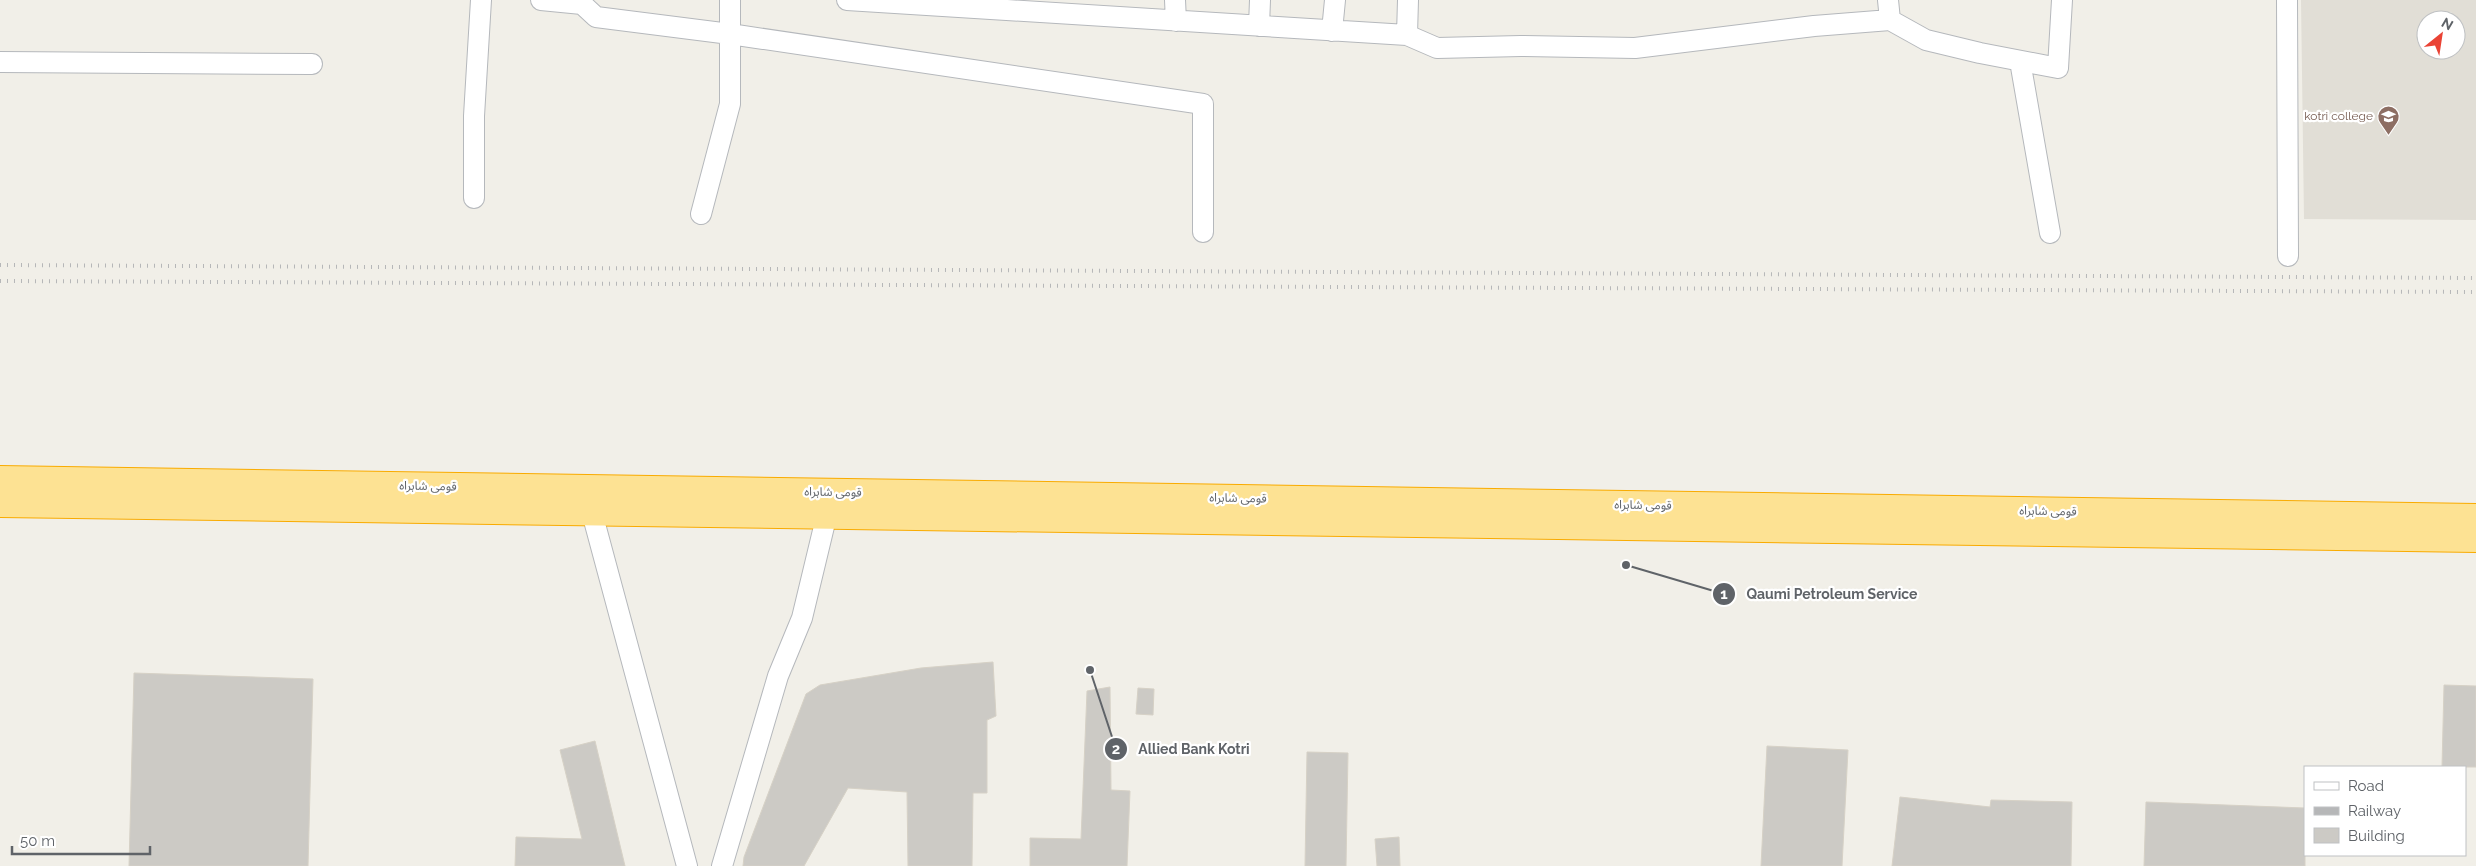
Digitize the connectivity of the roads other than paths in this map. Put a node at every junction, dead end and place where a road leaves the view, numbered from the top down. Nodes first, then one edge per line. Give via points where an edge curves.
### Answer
1 (481, 0) edge
2 (541, 0) edge
3 (730, 0) edge
4 (847, 0) edge
5 (1175, 0) edge
6 (1260, 0) edge
7 (1335, 0) edge
8 (1408, 0) edge
9 (1888, 0) edge
10 (2062, 0) edge
11 (2287, 0) edge
12 (1014, 5) edge
13 (1890, 20) junction
14 (1176, 21) junction
15 (1259, 26) junction
16 (1332, 31) junction
17 (730, 34) junction
18 (1407, 36) junction
19 (2020, 60) junction
20 (0, 62) edge
21 (312, 64) dead end
22 (474, 198) dead end
23 (701, 214) dead end
24 (1203, 232) dead end
25 (2050, 233) dead end
26 (2288, 256) dead end
27 (0, 480) edge
28 (592, 500) junction
29 (0, 503) edge
30 (828, 503) junction
31 (2476, 518) edge
32 (2476, 538) edge
33 (687, 866) edge
34 (722, 866) edge

1 - 22 street via 474,116
2 - 17 street via 582,4 596,17
3 - 17 street
4 - 12 street
5 - 14 street
6 - 15 street
7 - 16 street
8 - 18 street
9 - 13 street
10 - 19 street via 2058,68
11 - 26 street
12 - 14 street
13 - 18 street via 1635,48 1437,48
13 - 19 street via 1926,40
14 - 15 street
15 - 16 street
16 - 18 street
17 - 23 street via 730,104
17 - 24 street via 1203,104
19 - 25 street
20 - 21 street
27 - 28 highway, قومی شاہراہ
28 - 29 highway, قومی شاہراہ
28 - 30 highway, قومی شاہراہ
28 - 33 street
30 - 31 highway, قومی شاہراہ
30 - 32 highway, قومی شاہراہ
30 - 34 street via 802,618 778,676

